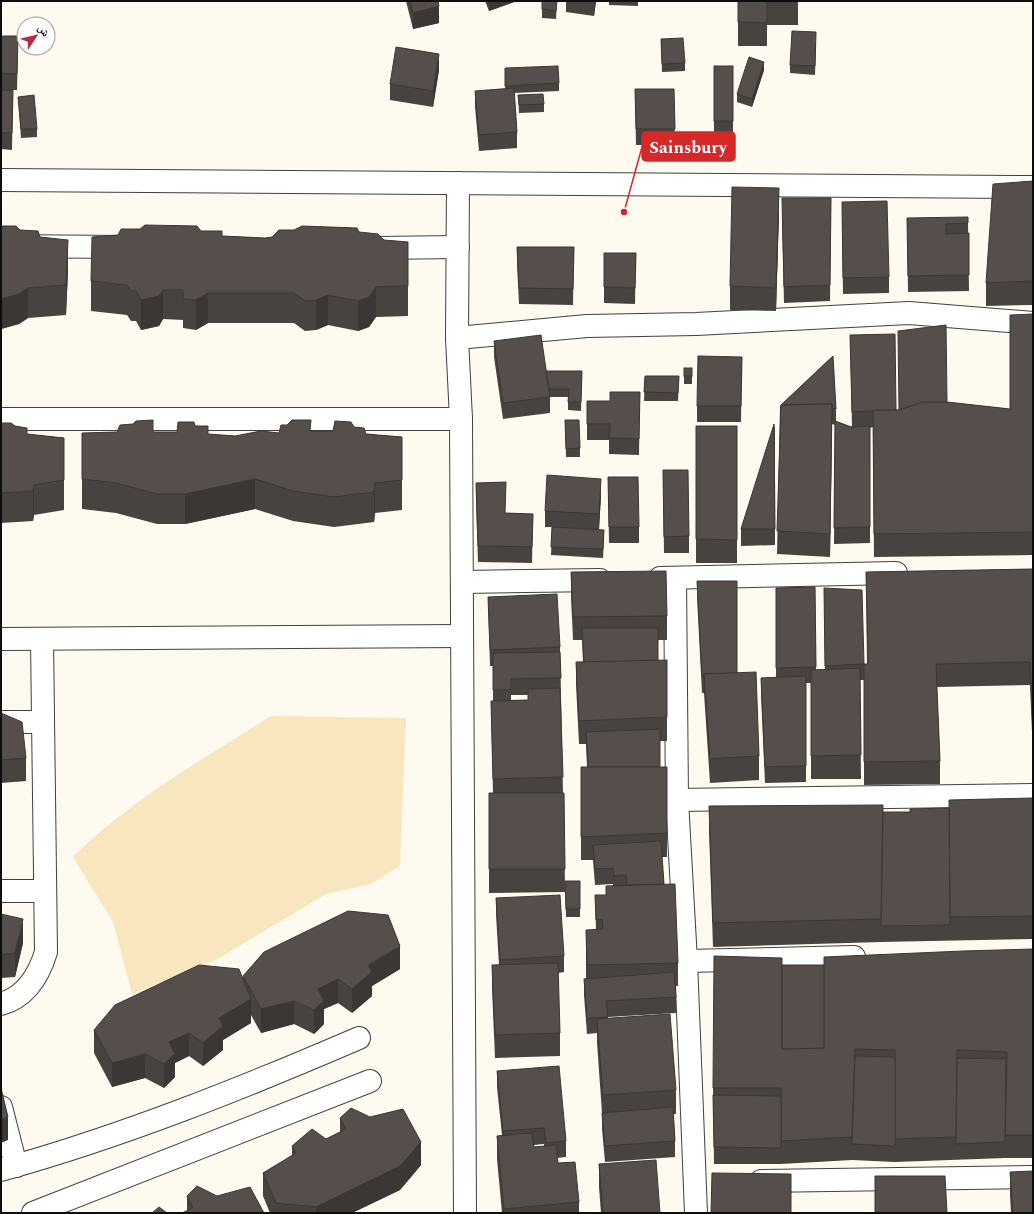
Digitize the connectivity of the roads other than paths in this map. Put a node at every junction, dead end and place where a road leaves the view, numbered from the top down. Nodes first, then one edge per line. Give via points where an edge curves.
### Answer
1 (1, 180) edge
2 (458, 183) junction
3 (1033, 187) edge
4 (1, 246) edge
5 (145, 247) edge
6 (458, 247) junction
7 (360, 248) edge
8 (1033, 323) edge
9 (457, 338) junction
10 (1, 419) edge
11 (461, 419) junction
12 (914, 573) edge
13 (675, 578) junction
14 (620, 579) edge
15 (644, 579) edge
16 (462, 582) junction
17 (462, 636) junction
18 (1, 639) edge
19 (42, 639) junction
20 (1, 722) edge
21 (43, 722) junction
22 (1033, 795) edge
23 (677, 800) junction
24 (1, 891) edge
25 (45, 891) junction
26 (876, 957) edge
27 (686, 962) junction
28 (1, 1004) edge
29 (359, 1038) dead end
30 (370, 1081) dead end
31 (1, 1106) edge
32 (8, 1168) edge
33 (1033, 1177) edge
34 (743, 1181) edge
35 (33, 1213) edge
36 (464, 1213) edge
37 (696, 1213) edge

1 - 2 street
2 - 3 street
2 - 6 street
4 - 5 street
6 - 7 street
6 - 9 street
8 - 9 street via 909,313 696,324 587,326
9 - 11 street
10 - 11 street
11 - 16 street
12 - 13 street
13 - 15 street
13 - 23 street
14 - 16 street
16 - 17 street
17 - 19 street
17 - 36 street
18 - 19 street
19 - 21 street
20 - 21 street
21 - 25 street
22 - 23 street
23 - 27 street
24 - 25 street
25 - 28 street via 46,952 42,965 28,988 17,997
26 - 27 street
27 - 37 street via 704,1182
29 - 32 street via 275,1074 157,1119
30 - 35 street
31 - 32 street
33 - 34 street

